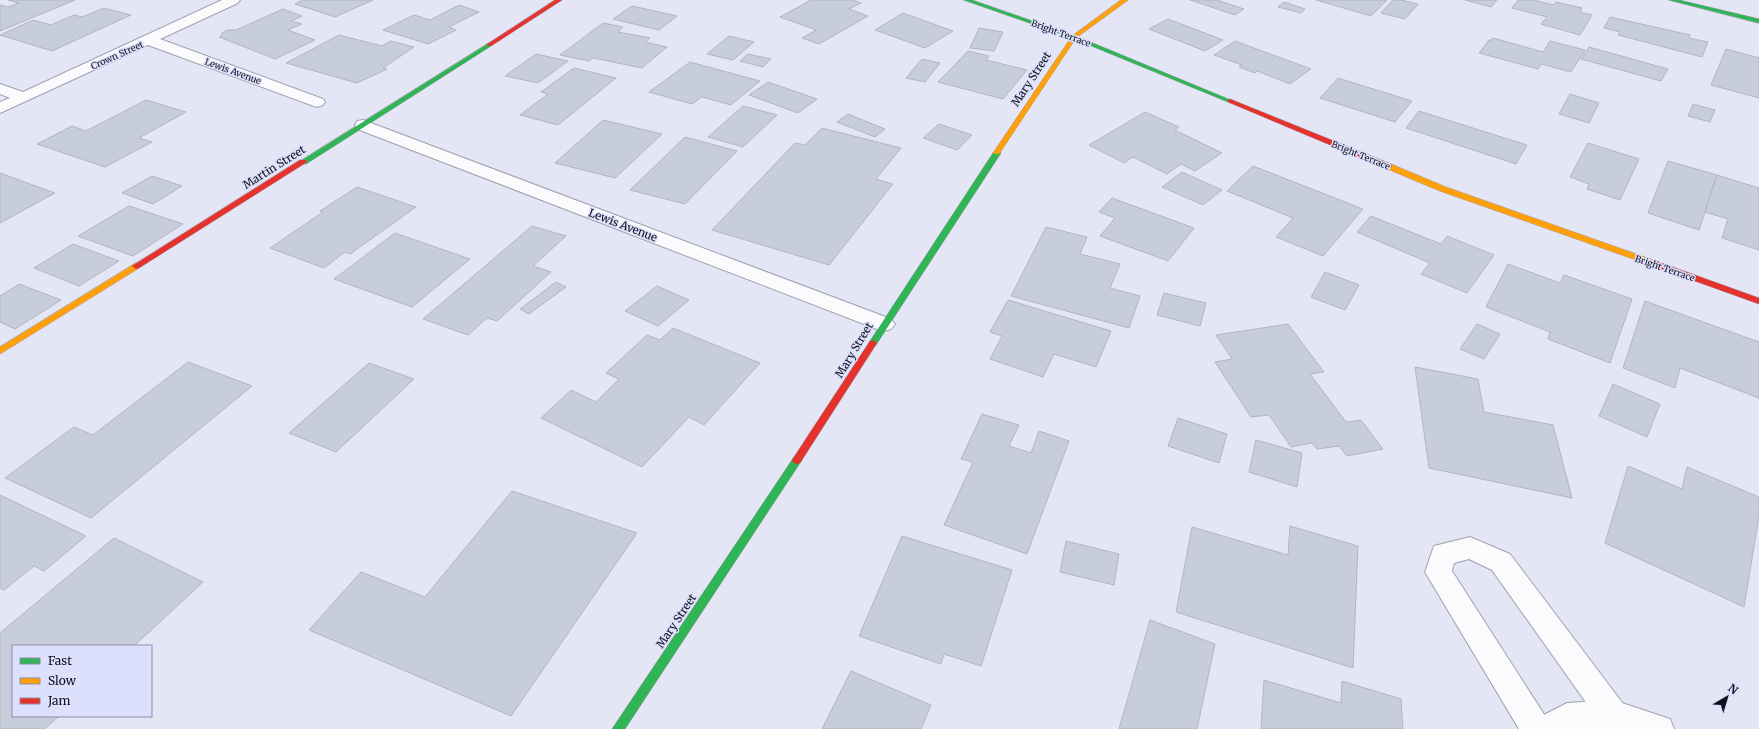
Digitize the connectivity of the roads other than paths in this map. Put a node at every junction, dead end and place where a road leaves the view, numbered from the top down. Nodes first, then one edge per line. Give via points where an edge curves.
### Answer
1 (233, 0) edge
2 (559, 0) edge
3 (967, 0) edge
4 (1125, 0) edge
5 (1672, 0) edge
6 (1759, 21) edge
7 (1074, 37) junction
8 (150, 40) junction
9 (0, 89) edge
10 (23, 97) junction
11 (317, 102) dead end
12 (0, 108) edge
13 (363, 126) junction
14 (1759, 301) edge
15 (884, 324) junction
16 (0, 351) edge
17 (1612, 715) junction
18 (618, 729) edge
19 (1536, 729) edge
20 (1547, 729) edge
21 (1659, 729) edge

1 - 8 street, Crown Street
2 - 13 street, Martin Street
3 - 7 street, Bright Terrace
4 - 7 street, Mary Street
5 - 6 street
7 - 14 street, Bright Terrace via 1443,189
7 - 15 street, Mary Street
8 - 10 street, Crown Street
8 - 11 street, Lewis Avenue
9 - 10 street
10 - 12 street, Crown Street
13 - 15 street, Lewis Avenue
13 - 16 street, Martin Street
15 - 18 street, Mary Street via 863,361
17 - 19 street via 1501,562 1470,548 1443,554 1438,572
17 - 20 street via 1567,718
17 - 21 street

